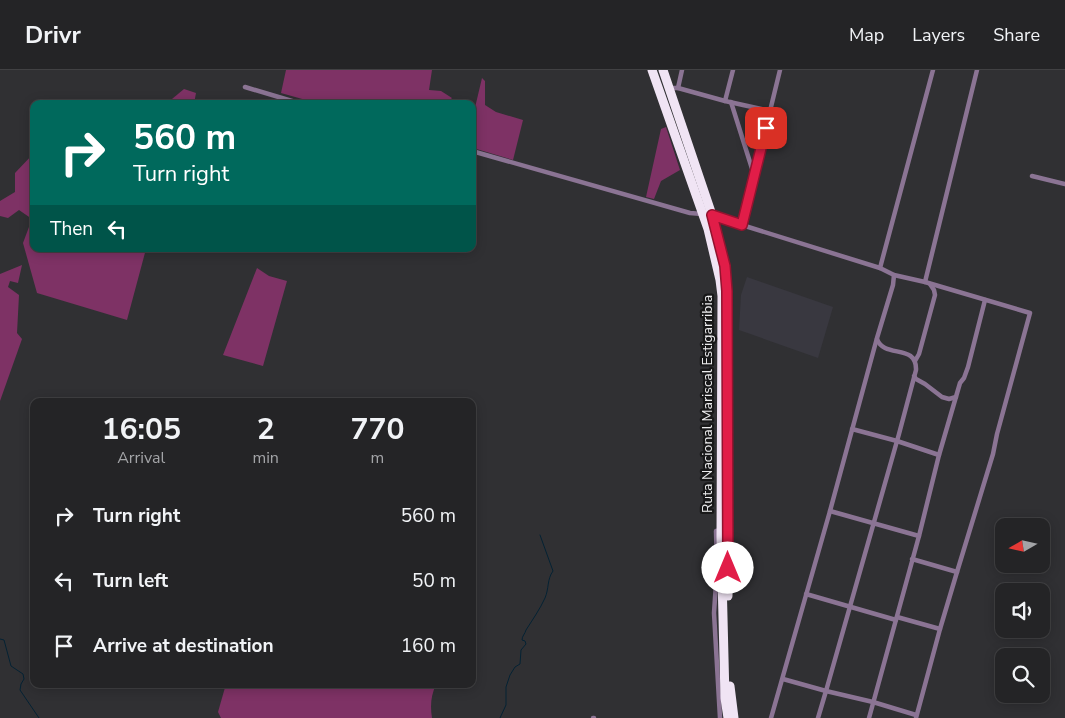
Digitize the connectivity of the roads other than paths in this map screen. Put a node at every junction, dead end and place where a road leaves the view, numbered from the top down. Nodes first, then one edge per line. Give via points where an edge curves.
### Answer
1 (652, 70) edge
2 (663, 70) edge
3 (682, 70) edge
4 (733, 70) edge
5 (780, 70) edge
6 (933, 70) edge
7 (977, 70) edge
8 (245, 88) dead end
9 (674, 88) junction
10 (288, 100) edge
11 (728, 102) junction
12 (770, 111) junction
13 (476, 152) edge
14 (754, 176) junction
15 (1032, 176) dead end
16 (1065, 184) edge
17 (707, 215) junction
18 (742, 225) junction
19 (880, 268) junction
20 (894, 275) junction
21 (927, 283) junction
22 (985, 300) junction
23 (877, 338) junction
24 (915, 361) junction
25 (914, 376) junction
26 (956, 397) junction
27 (852, 429) junction
28 (897, 440) junction
29 (939, 455) junction
30 (830, 511) junction
31 (873, 524) junction
32 (721, 530) junction
33 (919, 536) junction
34 (912, 559) junction
35 (957, 572) junction
36 (806, 594) junction
37 (850, 607) junction
38 (896, 619) junction
39 (940, 630) junction
40 (783, 679) junction
41 (826, 691) junction
42 (873, 702) junction
43 (916, 716) edge
44 (720, 718) edge
45 (728, 718) edge
46 (734, 718) edge
47 (771, 718) edge
48 (818, 718) edge
49 (869, 718) edge

1 - 17 highway, Ruta Nacional Mariscal Estigarribia
2 - 9 highway, Ruta Nacional Mariscal Estigarribia
3 - 9 street
4 - 11 street
5 - 12 street
6 - 19 street
7 - 21 street
8 - 10 street
9 - 11 street
9 - 17 highway, Ruta Nacional Mariscal Estigarribia
11 - 12 street
11 - 14 street
12 - 14 street
13 - 17 street via 690,213
14 - 18 street
15 - 16 street
17 - 18 street
17 - 32 highway, Ruta Nacional Mariscal Estigarribia via 722,296
17 - 46 highway, Ruta Nacional Mariscal Estigarribia via 725,266 727,291 728,608
18 - 19 street
19 - 20 street
20 - 21 street
20 - 23 street via 894,286
21 - 22 street
21 - 24 street via 935,291 934,300
22 - 26 street via 968,367
22 - 35 street via 1030,313 993,454
23 - 24 street via 883,347 909,354
23 - 27 street
24 - 25 street
25 - 26 street via 942,397
25 - 28 street
26 - 29 street
27 - 28 street
27 - 30 street
28 - 29 street
28 - 31 street
29 - 33 street
30 - 31 street
30 - 36 street
31 - 33 street
31 - 37 street
32 - 44 street via 716,531 714,613
32 - 45 highway, Ruta Nacional Mariscal Estigarribia
33 - 34 street
34 - 35 street
34 - 38 street
35 - 39 street
36 - 37 street
36 - 40 street
37 - 38 street
37 - 41 street
38 - 39 street
38 - 42 street
39 - 43 street
40 - 41 street
40 - 47 street
41 - 42 street
41 - 48 street
42 - 43 street
42 - 49 street

